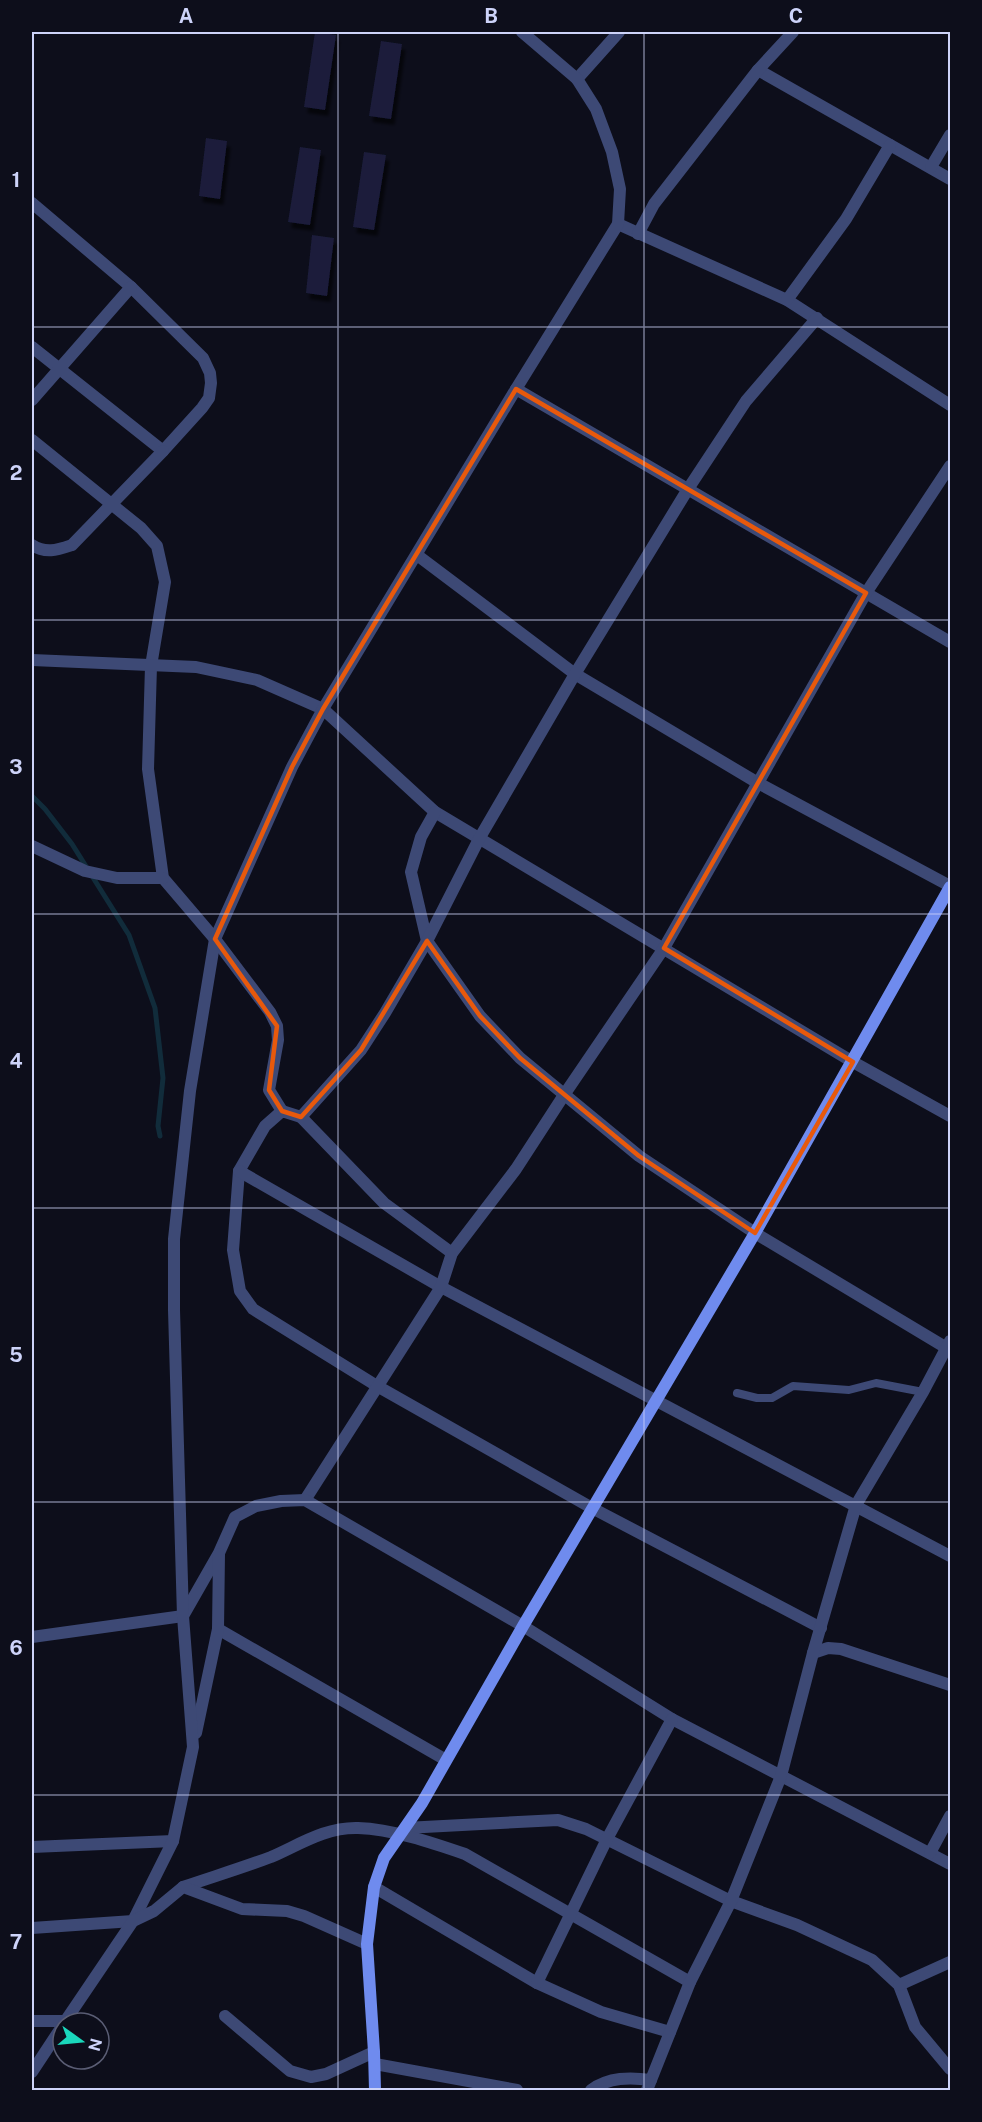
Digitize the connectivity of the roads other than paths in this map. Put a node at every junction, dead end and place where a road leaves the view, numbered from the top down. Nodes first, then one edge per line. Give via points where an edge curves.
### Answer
1 (522, 32) edge
2 (619, 32) edge
3 (793, 32) edge
4 (758, 70) junction
5 (577, 79) junction
6 (951, 135) edge
7 (890, 145) junction
8 (931, 167) junction
9 (951, 179) edge
10 (32, 203) edge
11 (618, 224) junction
12 (638, 234) junction
13 (131, 287) junction
14 (787, 300) junction
15 (817, 318) junction
16 (32, 347) edge
17 (59, 368) junction
18 (516, 389) junction
19 (32, 400) edge
20 (951, 405) edge
21 (32, 440) edge
22 (163, 451) junction
23 (951, 466) edge
24 (688, 489) junction
25 (111, 504) junction
26 (32, 545) edge
27 (417, 555) junction
28 (866, 593) junction
29 (951, 642) edge
30 (32, 660) edge
31 (151, 666) junction
32 (575, 674) junction
33 (323, 710) junction
34 (758, 783) junction
35 (435, 812) junction
36 (479, 839) junction
37 (32, 846) edge
38 (163, 878) junction
39 (951, 887) edge
40 (215, 939) junction
41 (427, 941) junction
42 (664, 948) junction
43 (853, 1062) junction
44 (564, 1095) junction
45 (282, 1112) junction
46 (951, 1116) edge
47 (301, 1117) junction
48 (239, 1171) junction
49 (754, 1233) junction
50 (452, 1253) junction
51 (441, 1287) junction
52 (949, 1346) edge
53 (377, 1386) junction
54 (923, 1392) junction
55 (737, 1393) dead end
56 (654, 1401) junction
57 (305, 1500) junction
58 (856, 1504) junction
59 (592, 1508) junction
60 (219, 1553) junction
61 (951, 1556) edge
62 (183, 1616) junction
63 (523, 1626) junction
64 (218, 1629) junction
65 (820, 1630) junction
66 (32, 1637) edge
67 (841, 1649) junction
68 (813, 1653) junction
69 (951, 1684) edge
70 (672, 1719) junction
71 (193, 1747) junction
72 (446, 1760) junction
73 (782, 1776) junction
74 (951, 1816) edge
75 (401, 1831) junction
76 (607, 1839) junction
77 (174, 1841) junction
78 (32, 1847) edge
79 (930, 1853) junction
80 (951, 1864) edge
81 (183, 1887) junction
82 (374, 1887) junction
83 (730, 1901) junction
84 (570, 1915) junction
85 (133, 1921) junction
86 (32, 1928) edge
87 (367, 1944) junction
88 (951, 1962) edge
89 (690, 1982) junction
90 (537, 1983) junction
91 (899, 1985) junction
92 (72, 2011) edge
93 (225, 2016) dead end
94 (32, 2021) edge
95 (51, 2022) edge
96 (669, 2032) junction
97 (51, 2043) edge
98 (375, 2058) junction
99 (951, 2069) edge
100 (32, 2072) edge
101 (649, 2085) edge
102 (375, 2091) edge
103 (517, 2091) edge
104 (591, 2091) edge

1 - 5 street
2 - 5 street
3 - 4 street
4 - 7 street
4 - 12 street via 654,204
5 - 11 street via 596,109 612,152 620,189
6 - 8 street
7 - 8 street
7 - 14 street via 846,219
8 - 9 street
10 - 13 street
11 - 12 street
11 - 18 street
12 - 14 street
13 - 17 street
13 - 22 street via 203,358 210,373 208,398 202,408
14 - 15 street
15 - 20 street
15 - 24 street via 746,401
16 - 17 street
17 - 19 street
17 - 22 street
18 - 24 street
18 - 27 street
21 - 25 street
22 - 25 street
23 - 28 street
24 - 28 street
24 - 32 street
25 - 26 street via 72,545 55,551
25 - 31 street via 157,546 165,582
27 - 32 street
27 - 33 street
28 - 29 street
28 - 34 street
30 - 31 street
31 - 33 street via 196,667 257,681
31 - 38 street via 148,770
32 - 34 street
32 - 36 street
33 - 35 street
33 - 40 street via 292,767
34 - 39 street
34 - 42 street
35 - 36 street
35 - 41 street via 421,837 411,872
36 - 41 street
36 - 42 street
37 - 38 street via 96,873 117,878
38 - 40 street
39 - 43 street
40 - 45 street via 276,1026 278,1040 269,1090
40 - 62 street via 190,1091 174,1239
41 - 44 street via 480,1016 520,1058
41 - 47 street via 361,1050
42 - 43 street
42 - 44 street
43 - 46 street
43 - 49 street
44 - 49 street via 639,1156
44 - 50 street via 516,1169
45 - 47 street
45 - 48 street via 265,1126
47 - 50 street via 384,1203
48 - 51 street
48 - 53 street via 233,1250 240,1291 253,1309
49 - 52 street
49 - 56 street
50 - 51 street
51 - 53 street
51 - 56 street
52 - 54 street
53 - 57 street
53 - 59 street
54 - 55 lane via 876,1383 849,1390 793,1386 772,1398
54 - 58 street
56 - 58 street
56 - 59 street
57 - 60 street via 256,1506 235,1517
57 - 63 street
58 - 61 street
58 - 65 street
59 - 63 street
59 - 65 street
60 - 62 street
60 - 64 street
62 - 66 street
62 - 71 street
63 - 70 street
63 - 72 street
64 - 71 street
64 - 72 street
65 - 67 street
65 - 68 street
67 - 68 street
67 - 69 street
68 - 73 street
70 - 73 street
70 - 76 street
71 - 77 street
72 - 75 street
73 - 79 street
73 - 83 street
74 - 79 street
75 - 76 street via 558,1820
75 - 81 street via 335,1830
75 - 82 street via 384,1858
75 - 84 street via 465,1854
76 - 83 street
76 - 84 street
77 - 78 street
77 - 85 street
79 - 80 street
81 - 85 street via 154,1911
81 - 87 street via 242,1909 304,1916
82 - 87 street
82 - 90 street
83 - 89 street
83 - 91 street via 797,1925 872,1960
84 - 89 street
84 - 90 street
85 - 86 street
85 - 92 street
87 - 98 street
88 - 91 street
89 - 96 street
90 - 96 street via 601,2012
91 - 99 street via 915,2026
93 - 98 street via 290,2071 311,2077
94 - 95 street
96 - 101 street
97 - 100 street
98 - 102 street
98 - 103 street
101 - 104 street via 631,2078 612,2080

